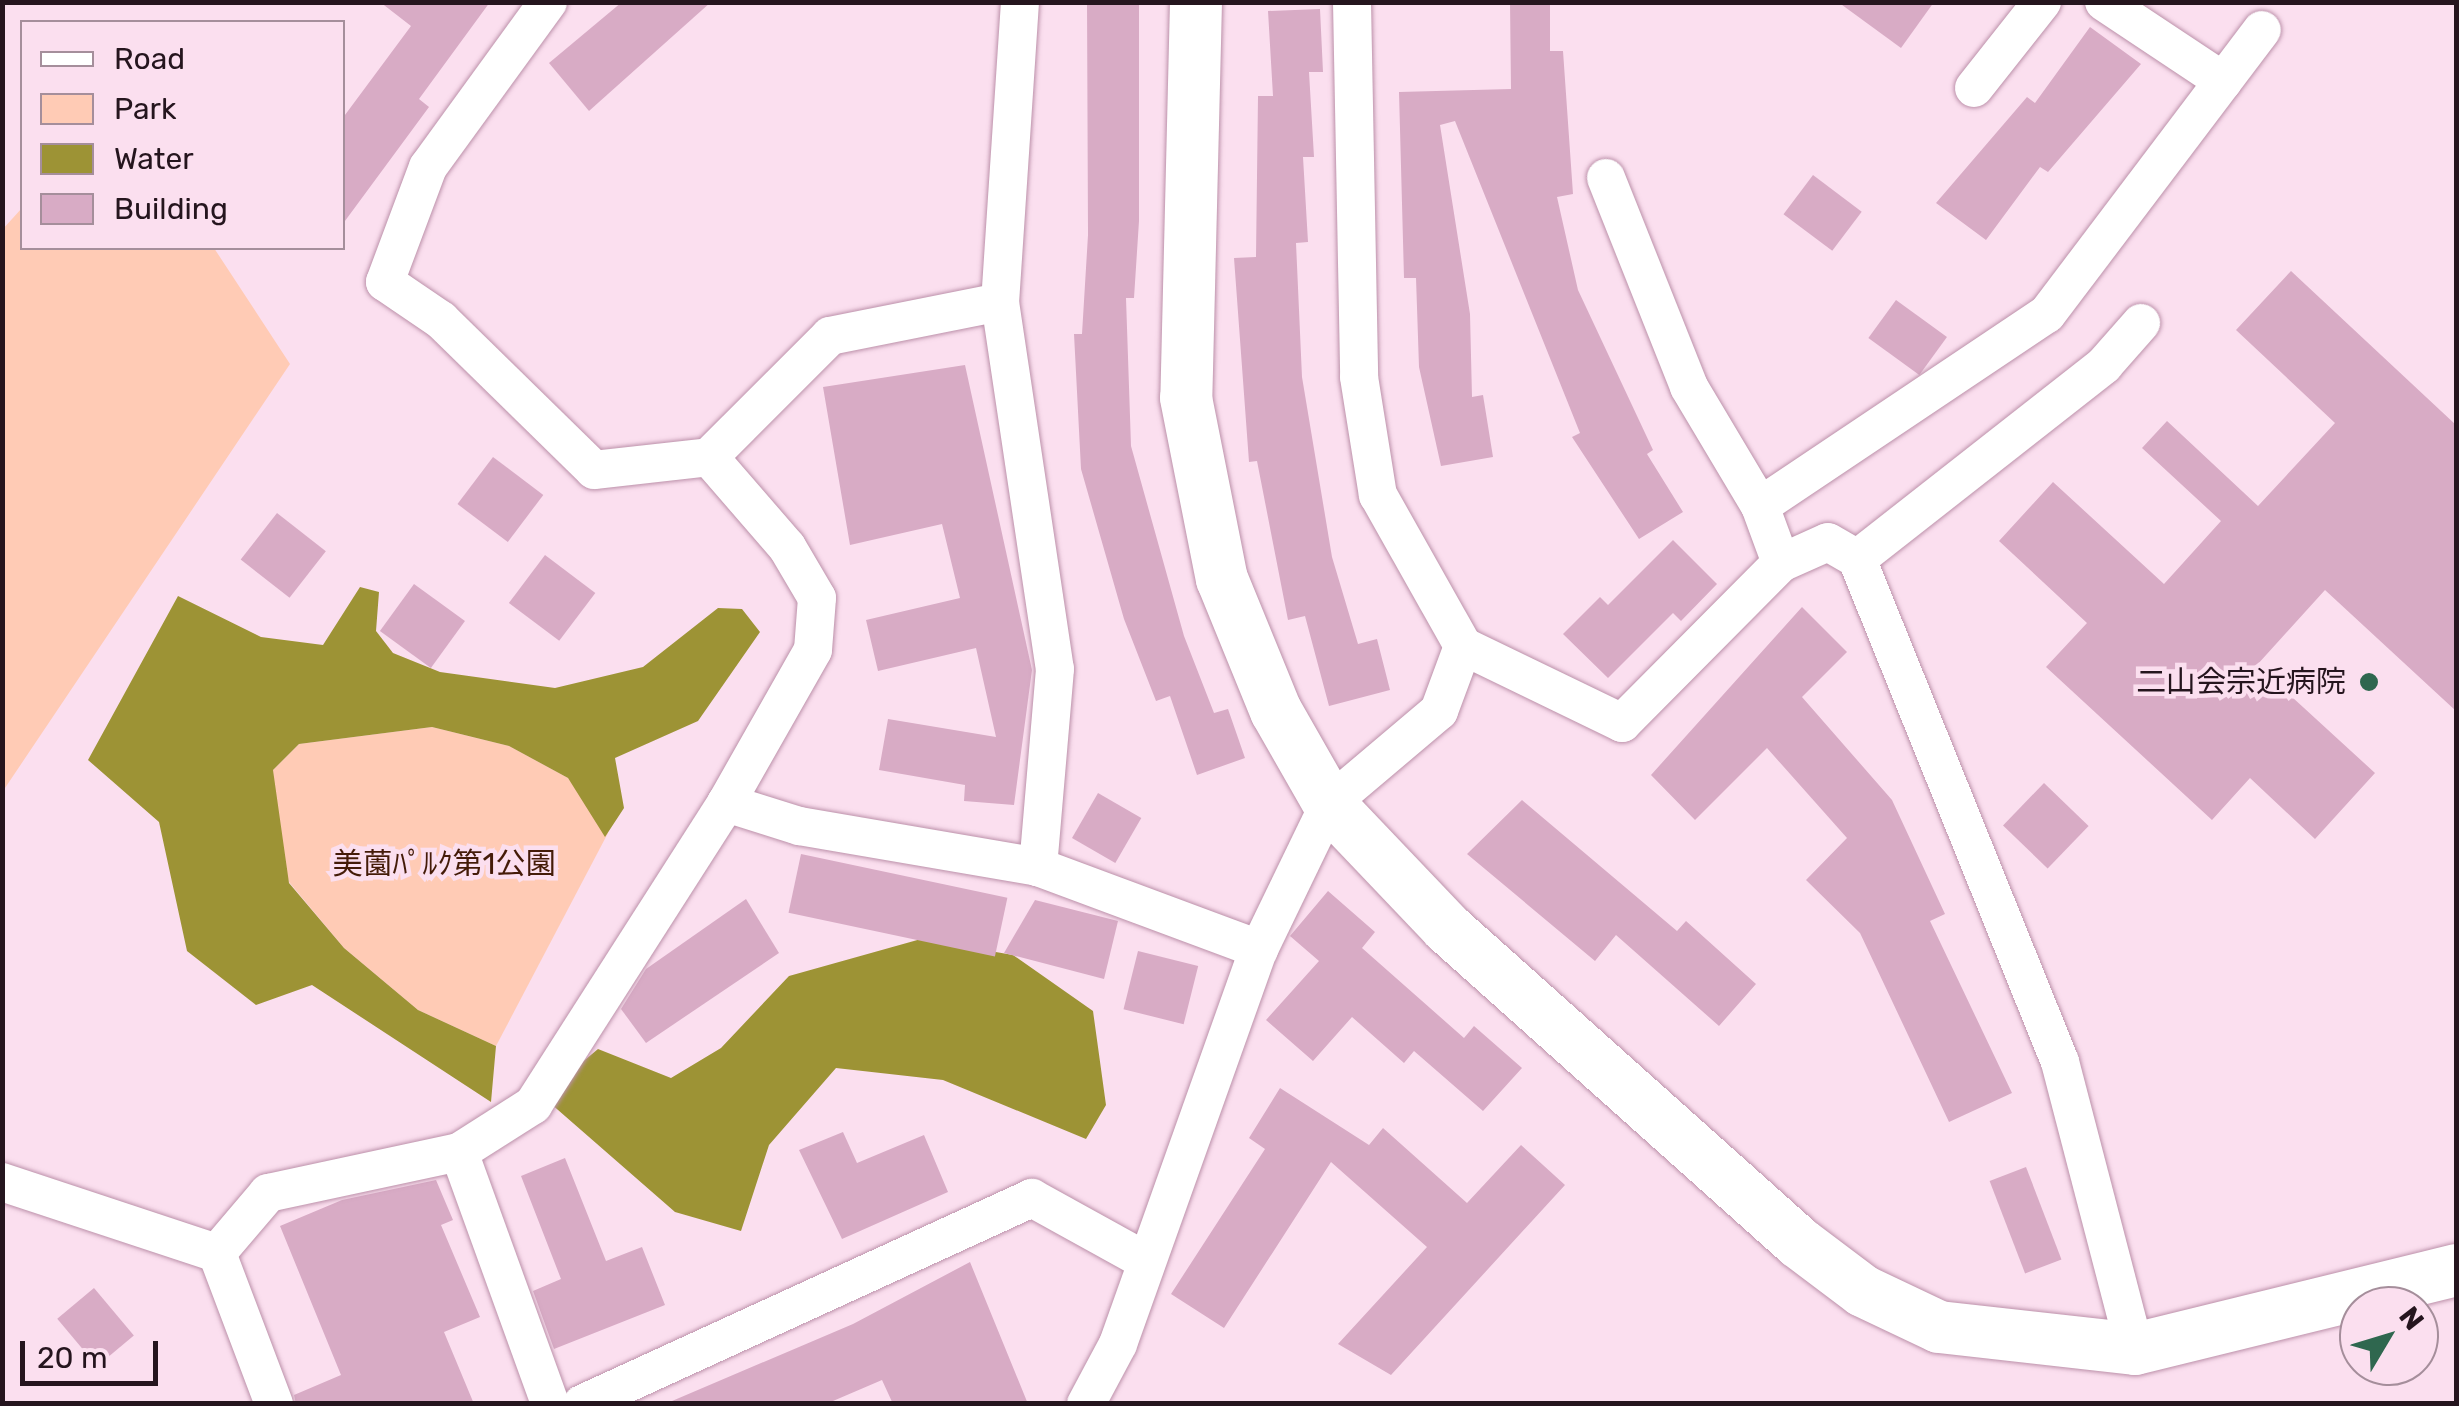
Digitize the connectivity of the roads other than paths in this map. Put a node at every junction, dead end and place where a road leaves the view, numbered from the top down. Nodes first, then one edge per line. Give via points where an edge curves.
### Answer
1 (548, 2) edge
2 (1020, 2) edge
3 (1196, 2) edge
4 (1352, 2) edge
5 (2042, 2) edge
6 (2104, 2) edge
7 (2262, 30) dead end
8 (2223, 81) junction
9 (1974, 88) dead end
10 (1606, 178) dead end
11 (1000, 302) junction
12 (2142, 323) dead end
13 (709, 457) junction
14 (1760, 506) junction
15 (1857, 560) junction
16 (1781, 563) junction
17 (1462, 646) junction
18 (726, 803) junction
19 (1328, 804) junction
20 (1038, 867) junction
21 (1259, 949) junction
22 (460, 1152) junction
23 (2, 1182) edge
24 (217, 1253) junction
25 (1146, 1262) junction
26 (2456, 1270) edge
27 (2135, 1349) junction
28 (274, 1404) edge
29 (550, 1404) edge
30 (582, 1404) edge
31 (1086, 1404) edge

1 - 13 street via 428,168 385,282 441,320 594,470
2 - 11 street
3 - 19 street via 1186,398 1222,579 1276,711
4 - 17 street via 1359,377 1378,495
5 - 9 street
6 - 8 street
7 - 8 street
8 - 14 street via 2047,314
10 - 14 street via 1689,387
11 - 13 street via 830,336
11 - 20 street via 1056,669
12 - 15 street via 2104,365
13 - 18 street via 787,547 817,598 812,650
14 - 16 street
15 - 16 street via 1828,542
15 - 27 street via 2060,1062
16 - 17 street via 1622,723
17 - 19 street via 1439,711
18 - 20 street via 799,826
18 - 22 street via 533,1104
19 - 21 street
19 - 27 street via 1447,928 1863,1292 1939,1327
20 - 21 street
21 - 25 street
22 - 24 street via 268,1194
22 - 29 street
23 - 24 street
24 - 28 street
25 - 30 street via 1032,1198
25 - 31 street
26 - 27 street

